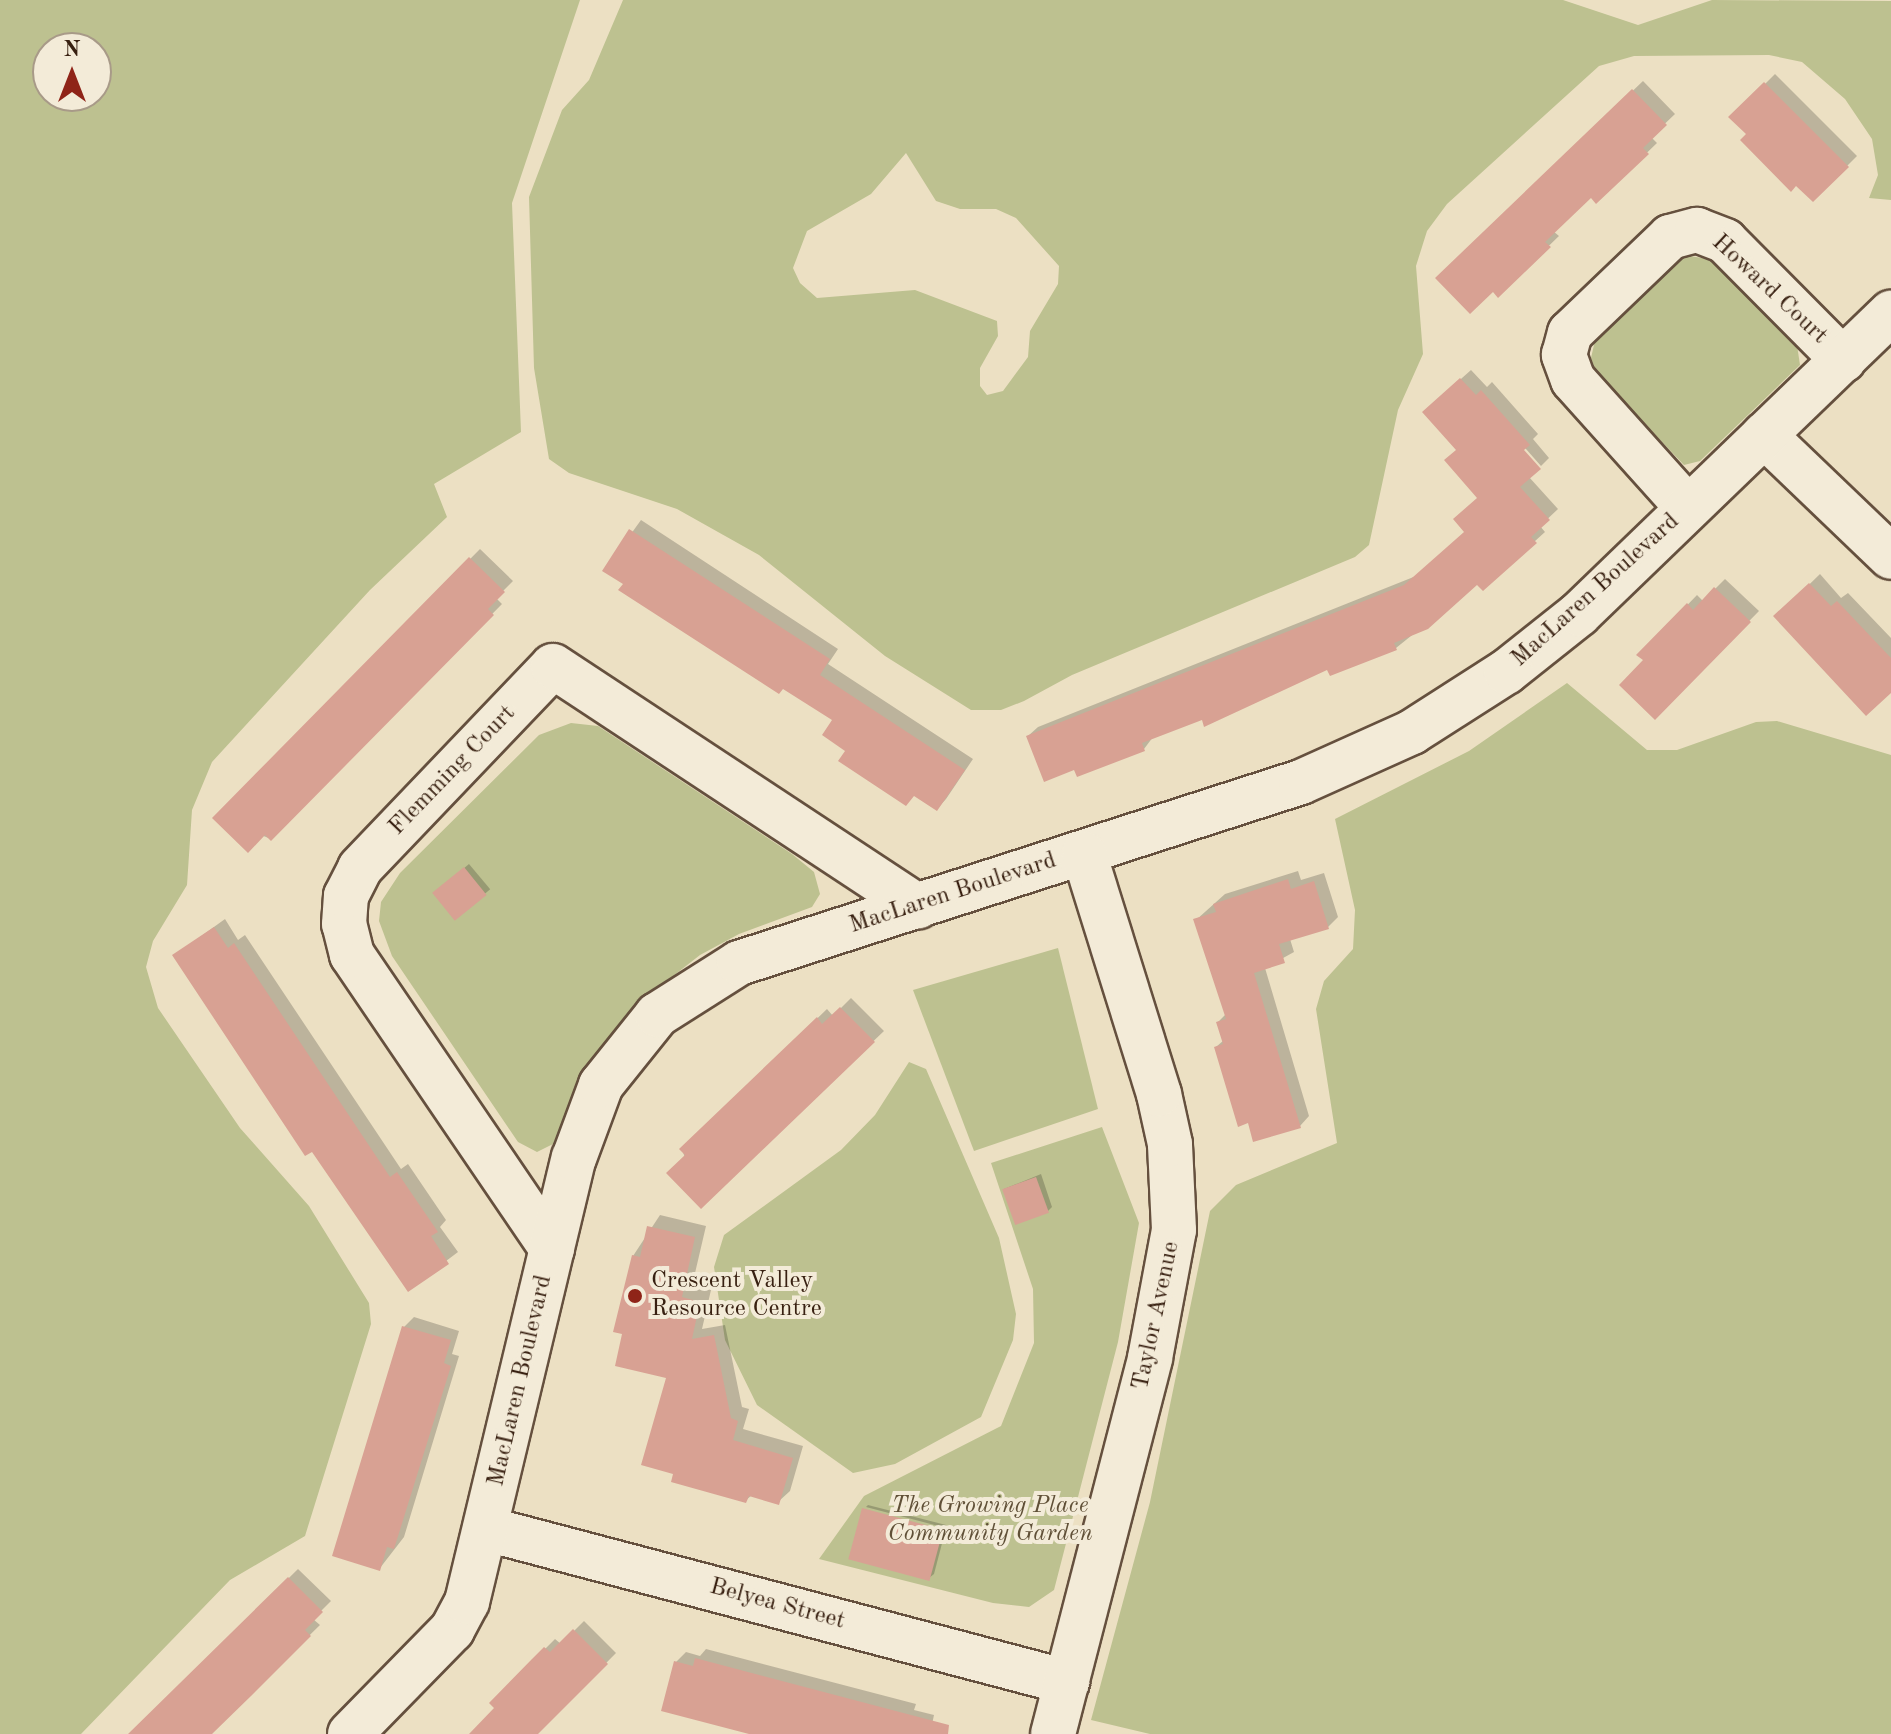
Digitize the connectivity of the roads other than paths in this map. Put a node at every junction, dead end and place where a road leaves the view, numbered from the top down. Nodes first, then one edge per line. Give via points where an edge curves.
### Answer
1 (1891, 313) edge
2 (1843, 360) junction
3 (1764, 435) junction
4 (1688, 508) junction
5 (1891, 557) edge
6 (1084, 853) junction
7 (918, 907) junction
8 (552, 1249) junction
9 (487, 1529) junction
10 (1067, 1682) junction
11 (350, 1734) edge
12 (1053, 1734) edge

1 - 2 street, MacLaren Boulevard
2 - 3 street, MacLaren Boulevard
2 - 4 street, Howard Court via 1725,241 1697,230 1670,237 1570,333 1564,355 1573,380
3 - 4 street, MacLaren Boulevard
3 - 5 street
4 - 6 street, MacLaren Boulevard via 1579,614 1506,672 1412,732 1301,782
6 - 7 street, MacLaren Boulevard
6 - 10 street, Taylor Avenue via 1159,1094 1170,1144 1174,1230 1150,1358
7 - 8 street, MacLaren Boulevard via 739,963 657,1015 601,1085 574,1158
7 - 8 street, Flemming Court via 553,666 360,868 346,896 344,924 352,955
8 - 9 street, MacLaren Boulevard
9 - 10 street, Belyea Street
9 - 11 street, MacLaren Boulevard via 472,1589 452,1630
10 - 12 street, Taylor Avenue

